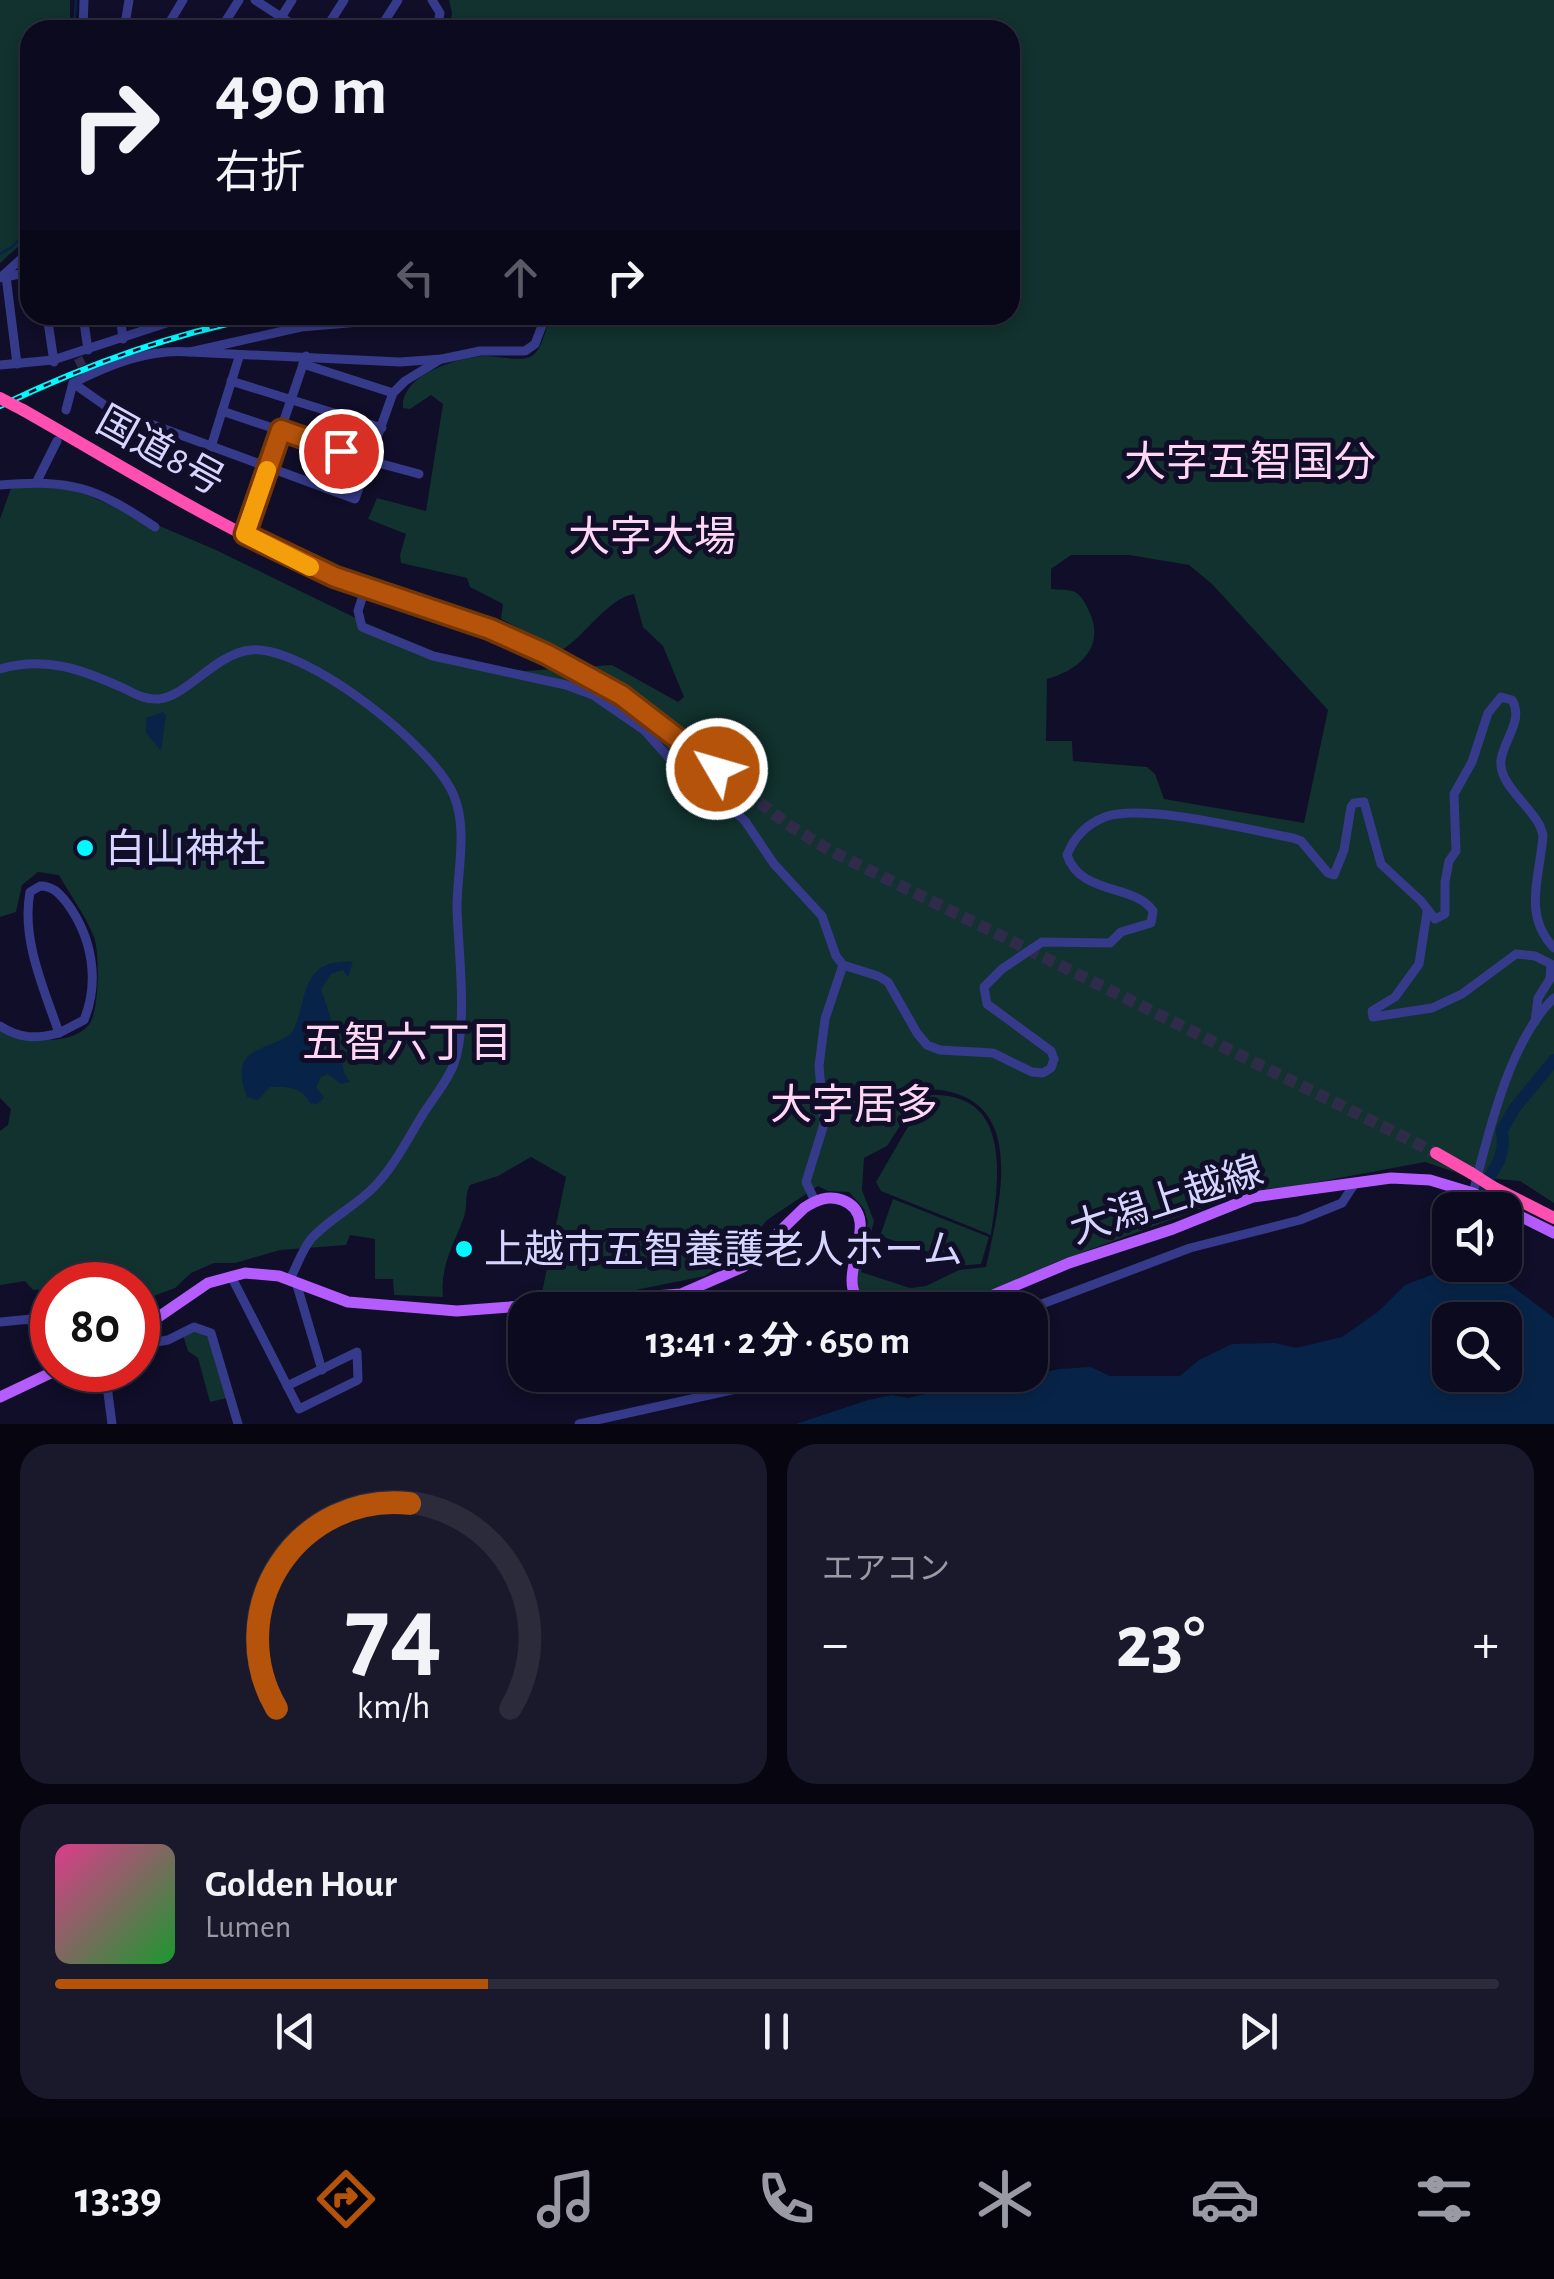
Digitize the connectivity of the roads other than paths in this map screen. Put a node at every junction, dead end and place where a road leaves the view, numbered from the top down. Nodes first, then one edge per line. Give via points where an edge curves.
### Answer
1 (168, 0) edge
2 (256, 0) edge
3 (292, 0) edge
4 (181, 3) edge
5 (282, 18) junction
6 (285, 20) edge
7 (3, 277) edge
8 (48, 325) edge
9 (84, 325) edge
10 (121, 325) edge
11 (149, 325) edge
12 (324, 325) edge
13 (542, 325) edge
14 (123, 339) junction
15 (88, 350) junction
16 (190, 352) junction
17 (78, 358) dead end
18 (239, 358) dead end
19 (442, 359) junction
20 (53, 360) junction
21 (305, 360) junction
22 (17, 364) junction
23 (0, 365) edge
24 (232, 381) junction
25 (73, 383) junction
26 (394, 393) junction
27 (0, 398) edge
28 (291, 398) junction
29 (66, 410) dead end
30 (222, 411) junction
31 (382, 428) junction
32 (281, 430) junction
33 (57, 442) dead end
34 (211, 447) junction
35 (371, 461) junction
36 (268, 466) junction
37 (420, 474) dead end
38 (36, 483) junction
39 (0, 484) edge
40 (155, 528) dead end
41 (245, 534) junction
42 (365, 588) junction
43 (0, 668) edge
44 (717, 769) tunnel mouth
45 (1427, 912) junction
46 (1554, 948) edge
47 (842, 965) junction
48 (1554, 998) edge
49 (1535, 1022) junction
50 (0, 1026) edge
51 (59, 1033) junction
52 (1436, 1153) tunnel mouth
53 (1353, 1186) junction
54 (1466, 1192) edge
55 (1474, 1192) edge
56 (814, 1201) junction
57 (1522, 1217) edge
58 (1554, 1218) edge
59 (1554, 1233) edge
60 (231, 1276) junction
61 (293, 1281) junction
62 (855, 1292) edge
63 (1000, 1292) edge
64 (1048, 1302) edge
65 (160, 1312) edge
66 (30, 1319) edge
67 (0, 1322) edge
68 (160, 1341) edge
69 (322, 1370) junction
70 (30, 1383) edge
71 (287, 1386) junction
72 (108, 1392) edge
73 (723, 1392) edge
74 (0, 1397) edge
75 (112, 1424) edge
76 (238, 1424) edge
77 (580, 1424) edge

1 - 4 street
2 - 5 street
3 - 5 street
5 - 6 street
7 - 22 street
8 - 20 street
9 - 15 street
10 - 14 street
11 - 14 street
12 - 16 street
13 - 19 street via 526,351
14 - 15 street
15 - 20 street
16 - 21 street
16 - 25 street via 139,357
17 - 20 street
18 - 24 street
19 - 21 street
19 - 26 street
20 - 22 street
21 - 26 street
21 - 28 street
22 - 23 street
24 - 28 street
24 - 30 street
25 - 29 street
25 - 34 street via 110,410
26 - 31 street
27 - 41 highway, 国道8号, bridge
28 - 31 street
28 - 32 street
30 - 32 street
30 - 34 street
31 - 35 street
32 - 35 street
32 - 36 street
33 - 38 street
34 - 36 street
35 - 36 street via 356,499
35 - 37 street
36 - 41 street
38 - 39 street
38 - 40 street via 66,483 116,501
41 - 42 highway, 国道8号
42 - 44 highway, 国道8号 via 490,629 578,670
42 - 47 street via 358,611 362,627 433,656 566,685 644,730 696,788 746,821 822,916
43 - 61 street via 40,661 158,699 237,654 272,652 354,694 428,757 449,786 460,829 460,1042 453,1068 390,1168 309,1241
45 - 46 street via 1435,919 1445,914 1445,882 1456,850 1454,794 1488,713 1508,697 1516,718 1502,775 1543,835 1535,918
45 - 47 street via 1378,858 1364,802 1351,807 1334,875 1294,838 1138,814 1102,818 1075,840 1067,855 1071,866 1104,890 1148,903 1151,923 1121,932 1110,943 1042,942 984,987 987,1004 1051,1052 1051,1068 1043,1073 994,1053 928,1045 888,982
45 - 49 street via 1419,964 1373,1017 1432,1008 1516,954 1552,964
47 - 56 street via 820,1046 824,1124 806,1182
48 - 49 street
49 - 55 street via 1496,1104
50 - 51 street via 31,1038
51 - 51 street via 84,1020 92,964 70,909 55,890 40,886 28,901 30,942
52 - 58 highway, bridge
53 - 54 main road, 大潟上越線 via 1416,1178
53 - 63 main road, 大潟上越線 via 1253,1198
53 - 64 street via 1342,1203 1300,1220 1190,1248
56 - 61 main road via 743,1267 681,1294 457,1311 355,1303
56 - 62 main road via 831,1198 856,1208
57 - 59 main road, 大潟上越線
60 - 61 main road via 258,1273
60 - 65 main road
60 - 71 street
61 - 69 street
66 - 67 street
68 - 76 street via 194,1328 211,1332
69 - 71 street
69 - 71 street via 357,1352 358,1380 299,1409
70 - 74 main road
72 - 75 street
73 - 77 street

